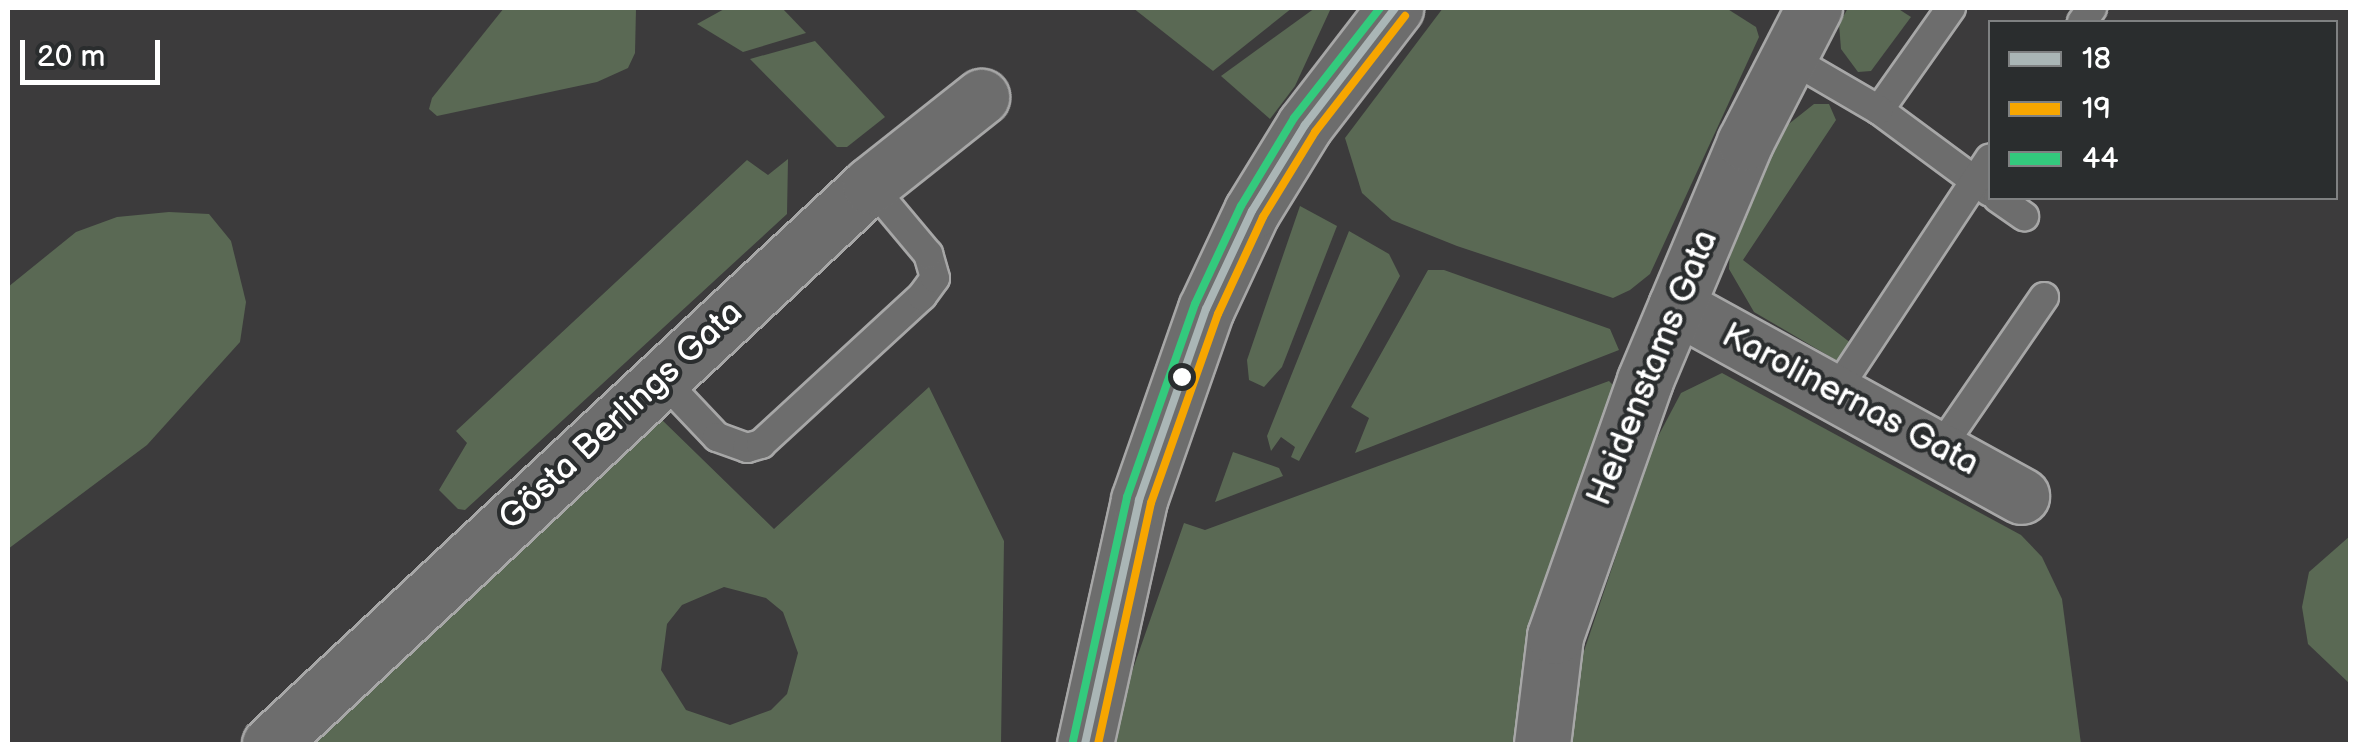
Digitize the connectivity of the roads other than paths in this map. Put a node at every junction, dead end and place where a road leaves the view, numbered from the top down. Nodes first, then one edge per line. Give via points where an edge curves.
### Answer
1 (1395, 8) edge
2 (1814, 8) edge
3 (1952, 8) edge
4 (1788, 57) junction
5 (980, 97) dead end
6 (1879, 110) junction
7 (1985, 177) edge
8 (870, 185) junction
9 (2001, 200) edge
10 (2024, 216) dead end
11 (2044, 296) dead end
12 (1676, 306) junction
13 (662, 379) junction
14 (1836, 391) junction
15 (1941, 447) junction
16 (2021, 496) dead end
17 (270, 744) edge
18 (1085, 744) edge
19 (1542, 744) edge

1 - 18 street via 1305,125 1220,275 1138,500
2 - 4 street, Heidenstams Gata
3 - 6 lane
4 - 6 lane
4 - 12 street, Heidenstams Gata
5 - 8 street, Gösta Berlings Gata
6 - 7 lane
7 - 14 lane
8 - 13 street, Gösta Berlings Gata
8 - 13 lane via 928,254 935,278 922,296 761,444 748,448 716,437
9 - 10 lane
11 - 15 lane
12 - 14 street, Karolinernas Gata
12 - 19 street, Heidenstams Gata via 1555,636
13 - 17 street, Gösta Berlings Gata
14 - 15 street, Karolinernas Gata
15 - 16 street, Karolinernas Gata

